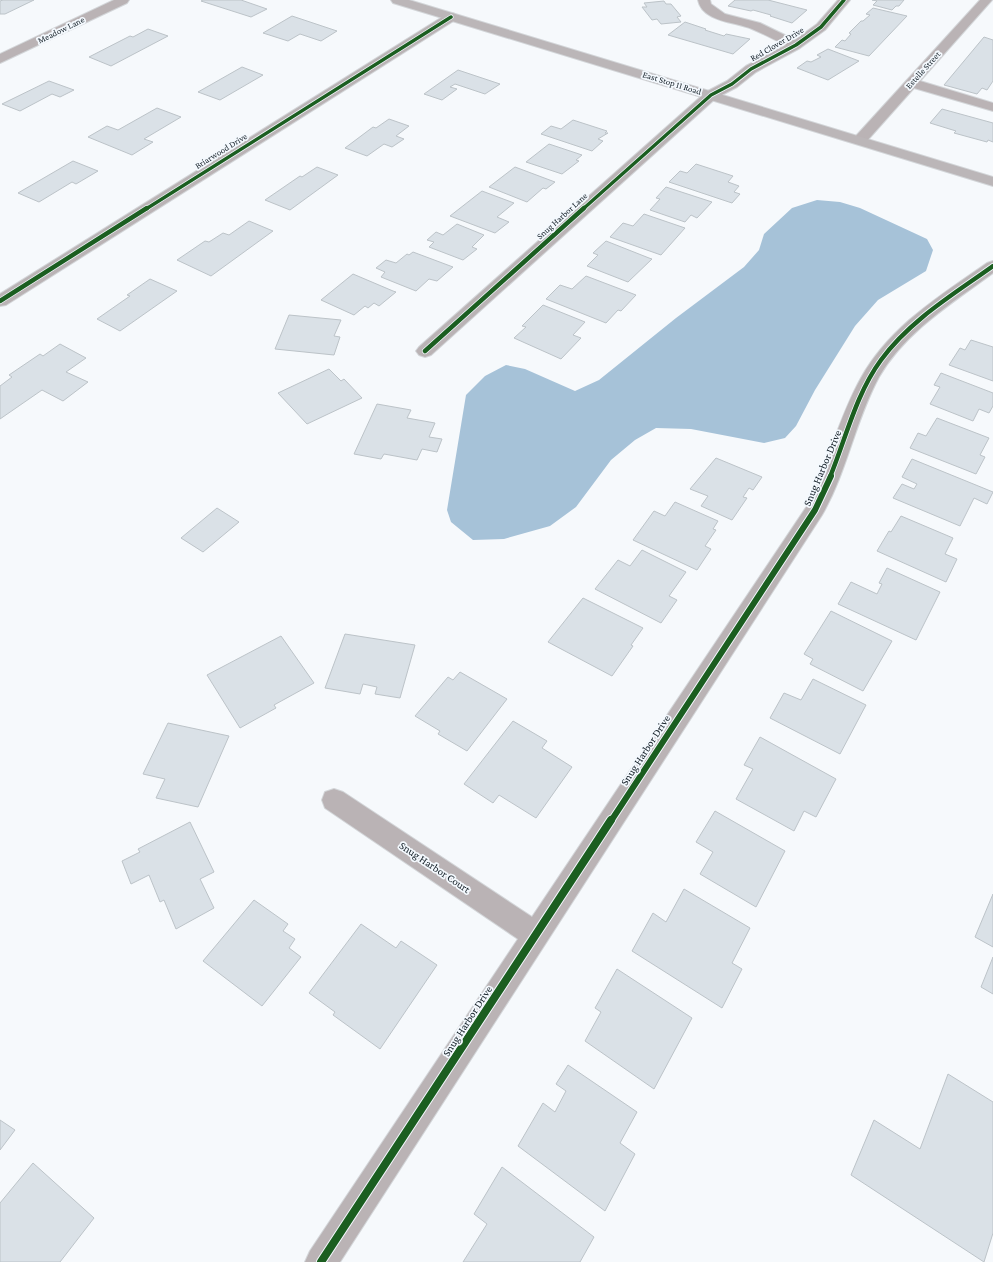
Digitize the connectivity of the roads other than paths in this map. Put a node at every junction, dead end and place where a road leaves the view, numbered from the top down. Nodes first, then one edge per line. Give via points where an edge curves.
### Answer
1 (123, 0) edge
2 (397, 0) edge
3 (704, 0) edge
4 (844, 0) edge
5 (986, 0) edge
6 (451, 17) junction
7 (796, 45) junction
8 (0, 59) edge
9 (911, 84) junction
10 (711, 95) junction
11 (993, 107) edge
12 (860, 140) junction
13 (993, 182) edge
14 (993, 266) edge
15 (0, 301) edge
16 (424, 351) dead end
17 (334, 800) dead end
18 (536, 935) junction
19 (321, 1262) edge

1 - 8 street, Meadow Lane
2 - 6 main road, East Stop 11 Road
3 - 7 street via 705,6 721,17 756,26
4 - 7 street, Red Clover Drive via 821,27
5 - 9 street, Estelle Street
6 - 10 main road, East Stop 11 Road
6 - 15 street, Briarwood Drive
7 - 10 street, Red Clover Drive via 751,69 732,84
9 - 11 street
9 - 12 street, Estelle Street
10 - 12 main road, East Stop 11 Road
10 - 16 street, Snug Harbor Lane
12 - 13 main road, East Stop 11 Road
14 - 18 street, Snug Harbor Drive via 909,328 880,362 863,391 825,491 815,510
17 - 18 street, Snug Harbor Court
18 - 19 street, Snug Harbor Drive

